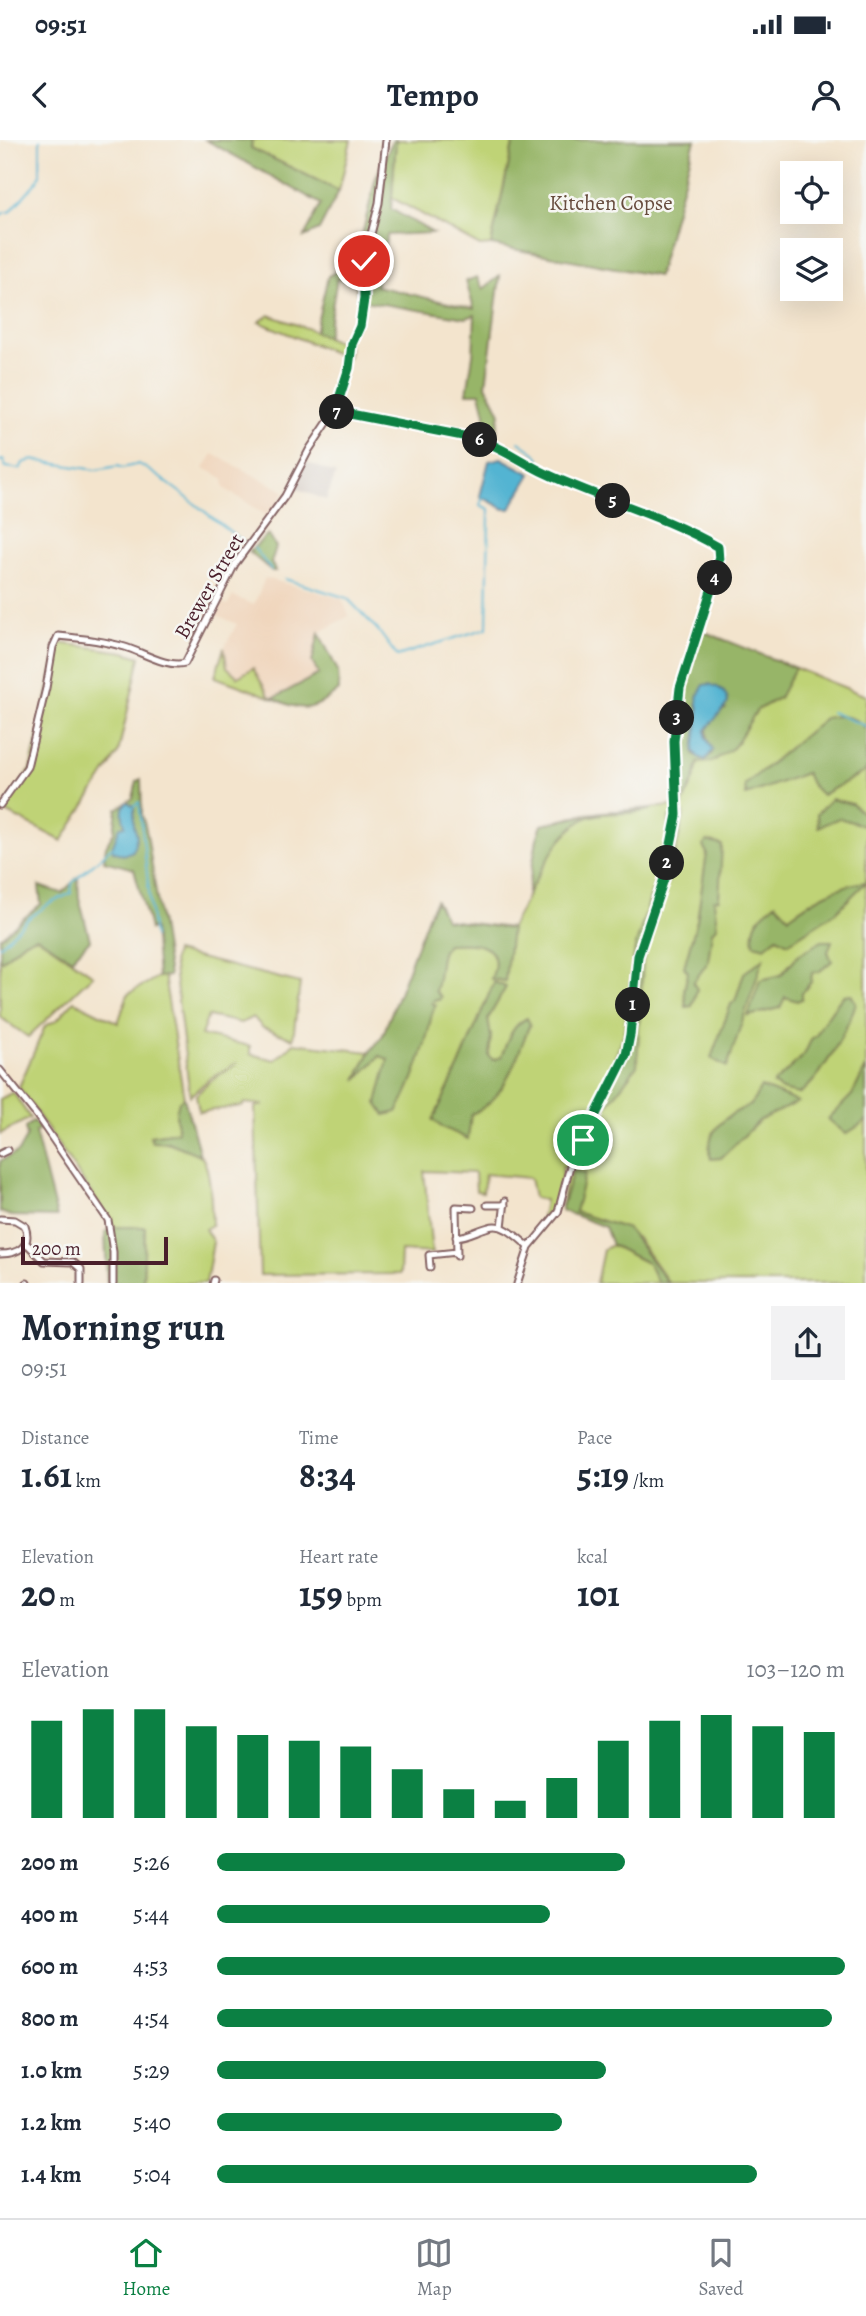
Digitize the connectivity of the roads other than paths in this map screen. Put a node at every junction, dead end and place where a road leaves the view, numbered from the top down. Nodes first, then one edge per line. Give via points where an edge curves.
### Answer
1 (386, 140) edge
2 (335, 411) junction
3 (0, 805) edge
4 (0, 1070) edge
5 (8, 1150) dead end
6 (0, 1154) edge
7 (487, 1205) dead end
8 (472, 1208) dead end
9 (0, 1219) edge
10 (502, 1227) junction
11 (456, 1237) junction
12 (27, 1244) junction
13 (529, 1247) junction
14 (0, 1254) edge
15 (430, 1267) dead end
16 (81, 1283) edge
17 (113, 1283) edge
18 (517, 1283) edge

1 - 2 street via 379,203 364,261 360,326
2 - 3 street, Brewer Street via 285,496 235,564 184,663 124,647 60,636 55,640 27,767
2 - 13 street via 493,444 544,473 687,528 718,547 714,581 680,688 674,741 677,815 664,879 638,956 626,1055 570,1166 557,1215
4 - 17 street via 108,1220
5 - 6 street
7 - 10 street via 505,1203
8 - 11 street via 453,1207
9 - 12 street via 25,1226
10 - 11 street
10 - 13 street
11 - 15 street via 457,1254 429,1255
12 - 14 street via 21,1250
12 - 16 street via 44,1261 73,1262 81,1269
13 - 18 street

